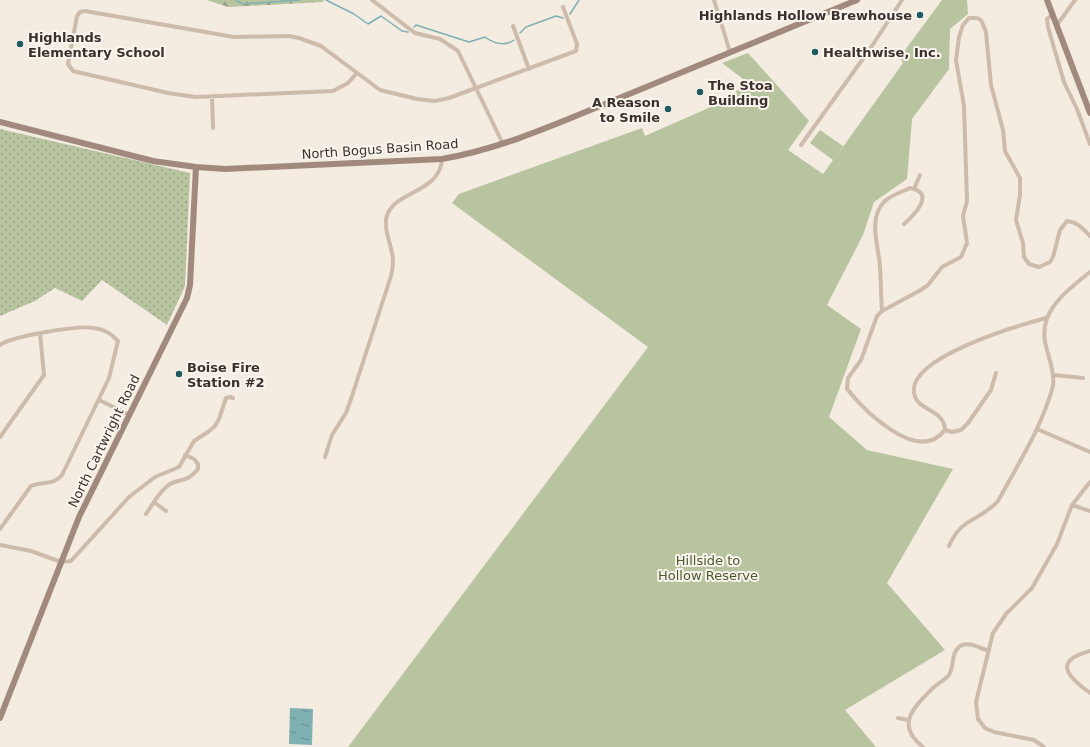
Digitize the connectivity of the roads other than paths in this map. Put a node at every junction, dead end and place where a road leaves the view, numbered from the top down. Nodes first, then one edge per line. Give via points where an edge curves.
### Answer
1 (372, 0) edge
2 (714, 0) edge
3 (857, 0) edge
4 (902, 0) edge
5 (1047, 0) edge
6 (1075, 0) edge
7 (563, 8) dead end
8 (1052, 14) junction
9 (1057, 25) junction
10 (514, 26) dead end
11 (730, 52) junction
12 (529, 69) junction
13 (356, 74) junction
14 (476, 88) junction
15 (212, 96) junction
16 (1088, 101) edge
17 (1090, 113) edge
18 (0, 122) edge
19 (213, 128) dead end
20 (504, 144) junction
21 (1090, 144) edge
22 (801, 145) dead end
23 (442, 158) junction
24 (196, 167) junction
25 (920, 175) dead end
26 (914, 189) junction
27 (904, 224) dead end
28 (1090, 236) edge
29 (1090, 273) edge
30 (882, 311) junction
31 (1046, 318) junction
32 (40, 333) junction
33 (0, 345) edge
34 (996, 373) dead end
35 (1053, 375) junction
36 (1083, 378) dead end
37 (233, 398) dead end
38 (99, 400) junction
39 (130, 415) junction
40 (1037, 429) junction
41 (945, 430) junction
42 (0, 437) edge
43 (1090, 452) edge
44 (185, 455) junction
45 (325, 457) dead end
46 (1090, 482) edge
47 (154, 502) junction
48 (1072, 505) junction
49 (1090, 511) edge
50 (166, 512) dead end
51 (146, 514) dead end
52 (0, 529) edge
53 (0, 544) edge
54 (949, 546) dead end
55 (62, 562) junction
56 (988, 651) junction
57 (1090, 651) edge
58 (1090, 693) edge
59 (0, 718) edge
60 (898, 718) dead end
61 (908, 720) junction
62 (922, 747) edge
63 (1044, 747) edge

1 - 14 street via 410,30 423,36 440,39 458,51
2 - 11 street
3 - 11 street, North Bogus Basin Road
4 - 22 street
5 - 8 street
6 - 9 street
7 - 12 street via 578,49
8 - 9 street
8 - 21 street via 1047,19 1048,27 1064,82
9 - 16 street
10 - 12 street
11 - 20 street, North Bogus Basin Road
12 - 14 street
13 - 14 street via 380,90 417,99 441,100
13 - 15 street via 348,83 333,92
13 - 15 street via 321,46 299,38 234,37 85,11 77,16 68,64 73,71 168,93 196,97
14 - 20 street
15 - 19 street
16 - 17 street
18 - 24 street, North Bogus Basin Road via 153,161
20 - 23 street, North Bogus Basin Road
23 - 24 street, North Bogus Basin Road via 239,168
23 - 45 street via 436,177 389,211 386,224 393,260 391,276 351,399 332,435
24 - 39 street, North Cartwright Road via 190,285 187,298
25 - 26 street
26 - 27 street via 921,196 921,206
26 - 30 street via 910,188 886,200 878,212 875,227
28 - 30 street via 1079,225 1067,221 1060,230 1050,262 1033,267 1026,261 1016,220 1020,178 1005,151 1003,130 991,85 986,32 981,20 969,18 963,25 959,37 956,60 964,106 967,201 963,216 966,248 961,257 942,267 928,285
29 - 31 street via 1063,296
30 - 41 street via 874,320 868,345 848,378 847,389 900,436 911,440 928,441 936,439
31 - 35 street via 1043,338
31 - 41 street via 954,350 919,375 914,394 922,406 942,418
32 - 33 street via 8,340
32 - 38 street via 93,327 110,334 118,341 109,378
32 - 42 street via 44,375
34 - 41 street via 991,390 968,423 960,430
35 - 36 street
35 - 40 street via 1045,414
37 - 44 street via 226,398 215,426 194,441
38 - 39 street
38 - 52 street via 62,475 53,483 31,486
39 - 55 street, North Cartwright Road via 79,517
40 - 43 street
40 - 54 street via 998,501 987,511 963,524
44 - 47 street via 198,464 198,469 188,479 166,487
44 - 55 street via 179,467 155,477 129,498 71,561
46 - 48 street
47 - 50 street
47 - 51 street
48 - 49 street
48 - 56 street via 1057,544 1032,588 1006,614 993,635
53 - 55 street
55 - 59 street, North Cartwright Road
56 - 61 street via 974,644 958,648 953,656 949,674 932,689
56 - 63 street via 976,702 978,718 985,728 994,732 1034,740
57 - 58 street via 1071,659 1068,664 1068,672 1073,680
60 - 61 street
61 - 62 street via 907,729 910,736

